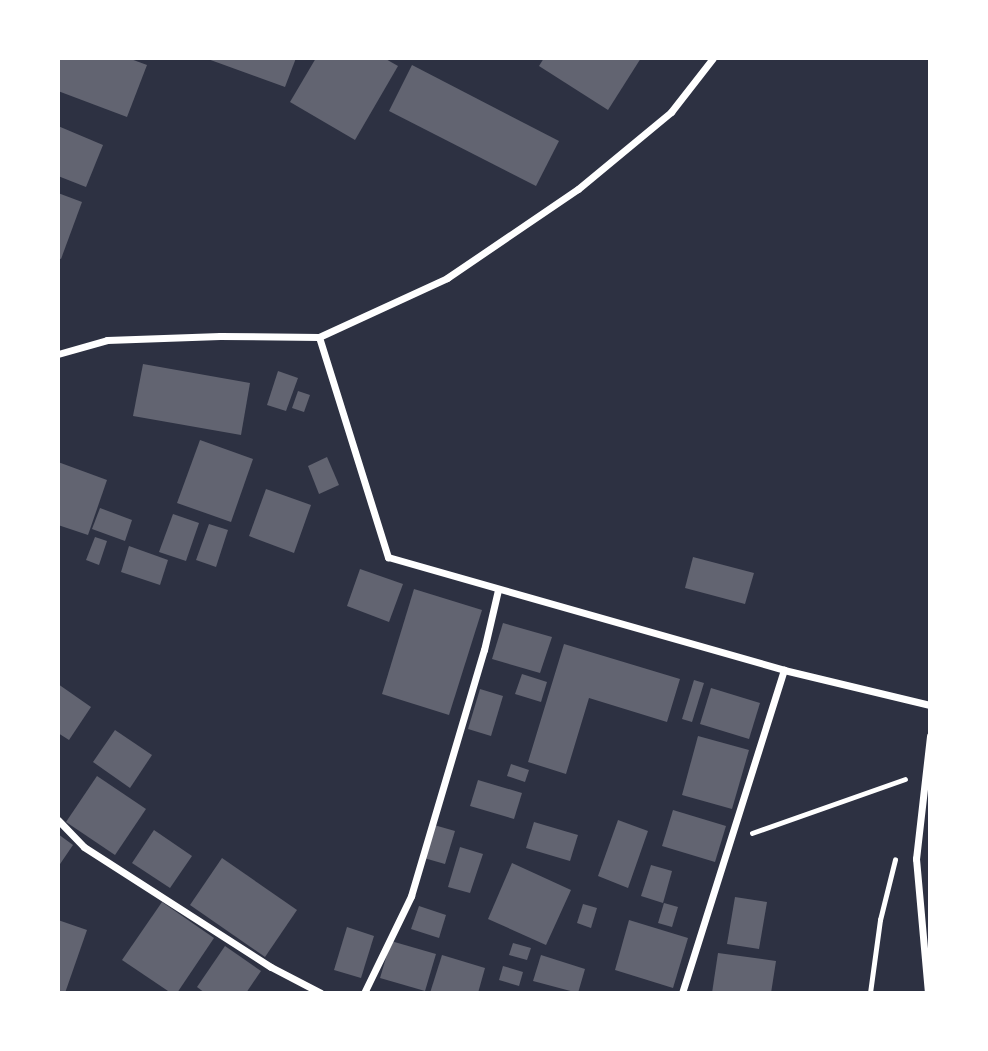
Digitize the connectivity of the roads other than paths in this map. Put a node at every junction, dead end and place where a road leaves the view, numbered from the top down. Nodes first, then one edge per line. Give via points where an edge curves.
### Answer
1 (713, 58) edge
2 (319, 337) junction
3 (58, 354) edge
4 (498, 590) junction
5 (784, 670) junction
6 (930, 705) edge
7 (930, 736) edge
8 (58, 820) edge
9 (321, 993) edge
10 (364, 993) edge
11 (682, 993) edge
12 (928, 993) edge

1 - 2 street via 671,112 578,189 447,278
2 - 3 street via 107,340
2 - 4 street via 388,557
4 - 5 street
4 - 10 street via 411,896
5 - 6 street
5 - 11 street
7 - 12 street via 916,859
8 - 9 street via 84,847 271,967

